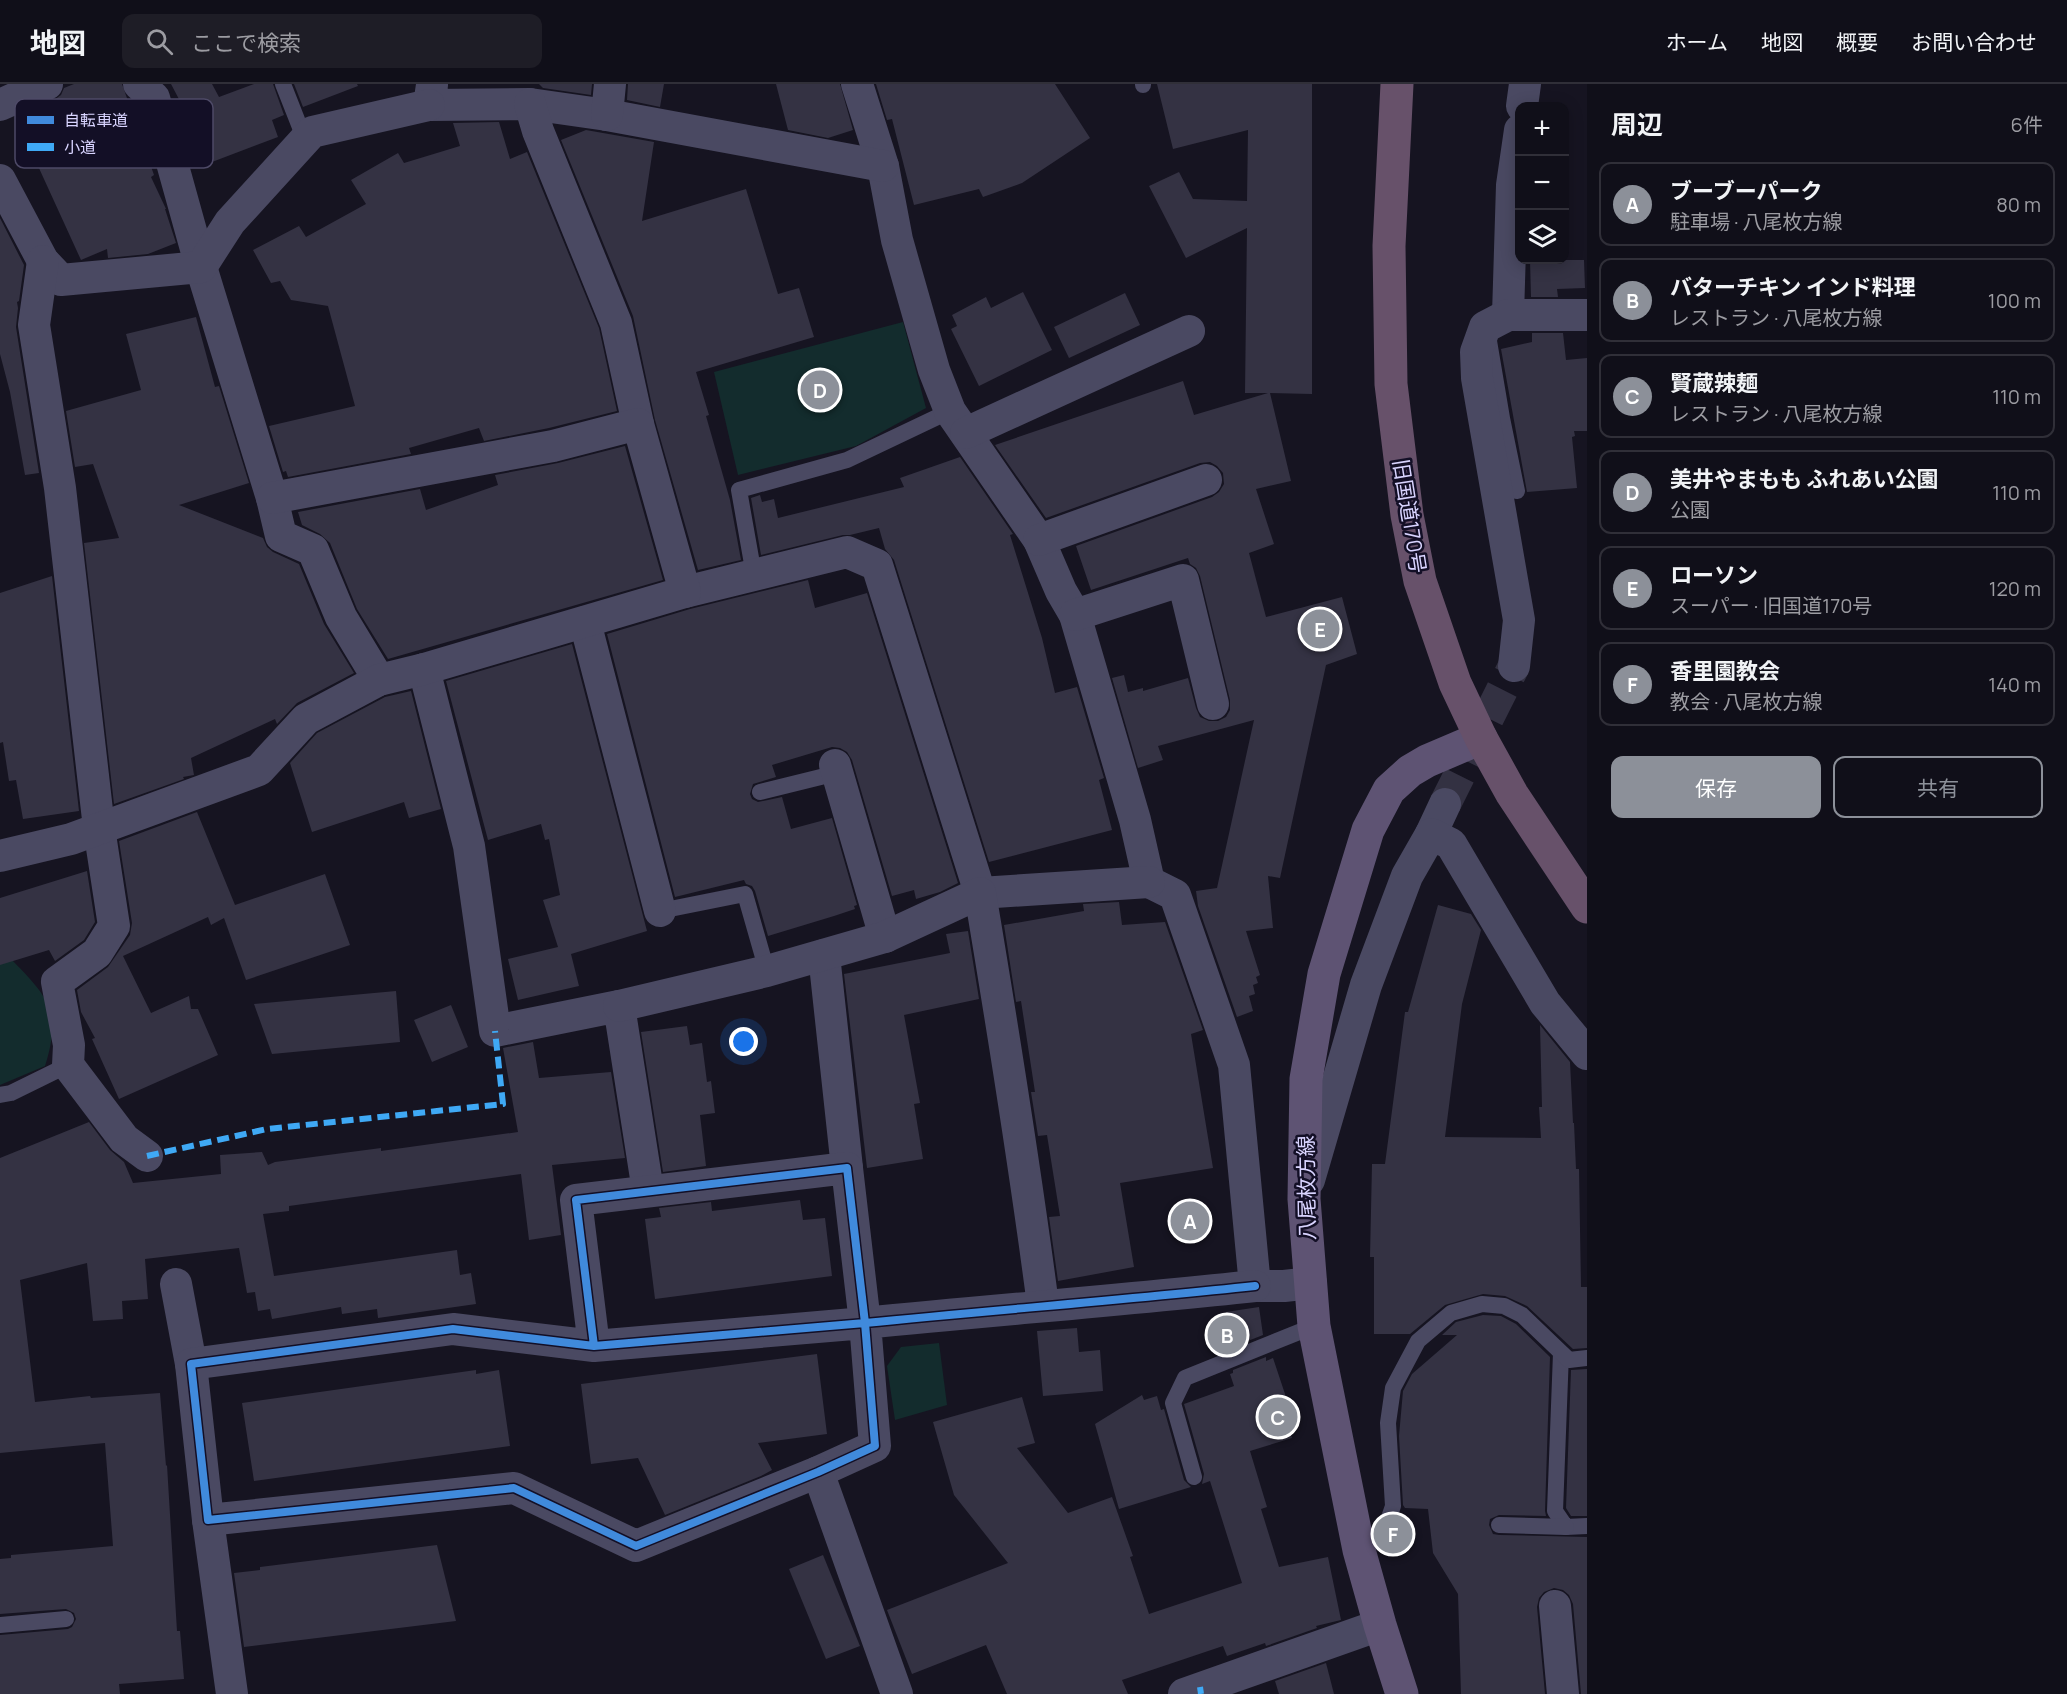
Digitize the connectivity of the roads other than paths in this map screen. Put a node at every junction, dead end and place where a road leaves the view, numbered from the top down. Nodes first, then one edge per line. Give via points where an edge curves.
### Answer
1 (47, 84) edge
2 (139, 84) edge
3 (283, 84) edge
4 (610, 84) edge
5 (857, 84) edge
6 (1397, 84) edge
7 (1525, 84) edge
8 (431, 94) edge
9 (154, 99) edge
10 (1523, 102) edge
11 (530, 104) junction
12 (0, 105) edge
13 (607, 116) junction
14 (305, 141) junction
15 (1516, 156) edge
16 (883, 166) junction
17 (173, 168) edge
18 (0, 180) edge
19 (43, 261) junction
20 (201, 267) junction
21 (1587, 315) edge
22 (1497, 321) junction
23 (1189, 331) dead end
24 (958, 422) junction
25 (638, 424) junction
26 (1206, 480) dead end
27 (1517, 490) dead end
28 (272, 498) junction
29 (1039, 540) junction
30 (754, 575) junction
31 (686, 592) junction
32 (1075, 615) junction
33 (585, 622) junction
34 (1514, 666) tunnel mouth
35 (424, 669) junction
36 (379, 680) junction
37 (1213, 704) dead end
38 (1480, 738) junction
39 (836, 769) joint
40 (760, 792) dead end
41 (1445, 804) tunnel mouth
42 (99, 828) junction
43 (1431, 834) junction
44 (0, 856) edge
45 (1149, 882) junction
46 (980, 893) junction
47 (1587, 907) edge
48 (660, 911) joint
49 (885, 937) junction
50 (824, 955) junction
51 (767, 971) junction
52 (619, 1006) junction
53 (1587, 1054) edge
54 (68, 1065) junction
55 (0, 1095) edge
56 (147, 1156) dead end
57 (847, 1168) junction
58 (648, 1191) junction
59 (1304, 1199) junction
60 (1311, 1283) junction
61 (176, 1284) dead end
62 (1255, 1286) junction
63 (1042, 1305) junction
64 (866, 1323) junction
65 (1314, 1326) junction
66 (594, 1346) junction
67 (1561, 1353) junction
68 (1587, 1358) edge
69 (191, 1364) junction
70 (818, 1472) junction
71 (1194, 1477) dead end
72 (208, 1520) junction
73 (1499, 1525) dead end
74 (1587, 1526) edge
75 (1566, 1527) junction
76 (1359, 1550) junction
77 (1555, 1606) dead end
78 (66, 1619) dead end
79 (0, 1625) edge
80 (1380, 1625) junction
81 (232, 1694) edge
82 (897, 1694) edge
83 (1184, 1694) edge
84 (1402, 1694) edge
85 (1563, 1694) edge

1 - 12 street
2 - 9 street
3 - 14 lane
4 - 13 street
5 - 16 street
6 - 38 highway, 旧国道170号 via 1389,246 1391,384 1407,515 1420,581 1455,683
7 - 10 street
8 - 11 street
8 - 14 street via 312,132
11 - 13 street
11 - 25 street via 616,323
13 - 16 street
14 - 20 street via 230,222
15 - 22 street
16 - 24 street via 897,240 934,370
17 - 20 street
18 - 19 street
19 - 20 street via 61,280
19 - 42 street via 34,325 60,488
20 - 28 street
21 - 22 street
22 - 27 lane via 1502,418
22 - 34 street via 1476,352 1477,378 1519,620
23 - 24 street
24 - 29 street
24 - 30 lane via 847,460 739,490
25 - 28 street via 553,446
25 - 31 street
26 - 29 street
28 - 36 street via 281,536 313,550 341,616
29 - 32 street
30 - 31 street
30 - 46 street via 847,552 877,565
31 - 33 street
32 - 37 street via 1183,580
32 - 45 street via 1136,820
33 - 35 street
33 - 48 street
35 - 36 street
35 - 52 street via 469,846 495,1031
36 - 42 street via 306,719 259,770
38 - 47 highway, 旧国道170号
38 - 59 main road, 八尾枚方線 via 1410,771 1389,790 1368,830 1324,974 1306,1079
39 - 40 lane
39 - 49 street
41 - 43 street
42 - 44 street
42 - 54 street via 114,926 97,953 57,982 69,1045
43 - 53 street via 1451,844 1545,1003
43 - 59 street via 1407,876 1366,985
45 - 46 street
45 - 62 street via 1175,895 1234,1065
46 - 49 street
46 - 63 street
48 - 51 lane via 745,894
49 - 50 street
50 - 51 street
50 - 57 street
51 - 52 street
52 - 58 street
54 - 55 lane
54 - 56 street via 124,1139
57 - 58 street
57 - 64 street
58 - 66 street via 576,1200
59 - 60 main road, 八尾枚方線
60 - 62 street
60 - 65 main road, 八尾枚方線
61 - 69 street
62 - 63 street via 1161,1286
63 - 64 street
64 - 66 street
64 - 70 street via 875,1446
65 - 71 lane via 1185,1378 1173,1403
65 - 76 main road, 八尾枚方線
66 - 69 street via 453,1329
67 - 68 lane via 1569,1360
67 - 75 lane via 1555,1511
67 - 76 lane via 1522,1315 1504,1306 1482,1304 1451,1313 1418,1341 1393,1388 1388,1423 1393,1506 1383,1535
69 - 72 street
70 - 72 street via 636,1546 514,1488
70 - 82 street
72 - 81 street
73 - 75 lane
74 - 75 lane
76 - 80 main road, 八尾枚方線
77 - 85 street
78 - 79 lane
80 - 83 street
80 - 84 main road, 八尾枚方線

